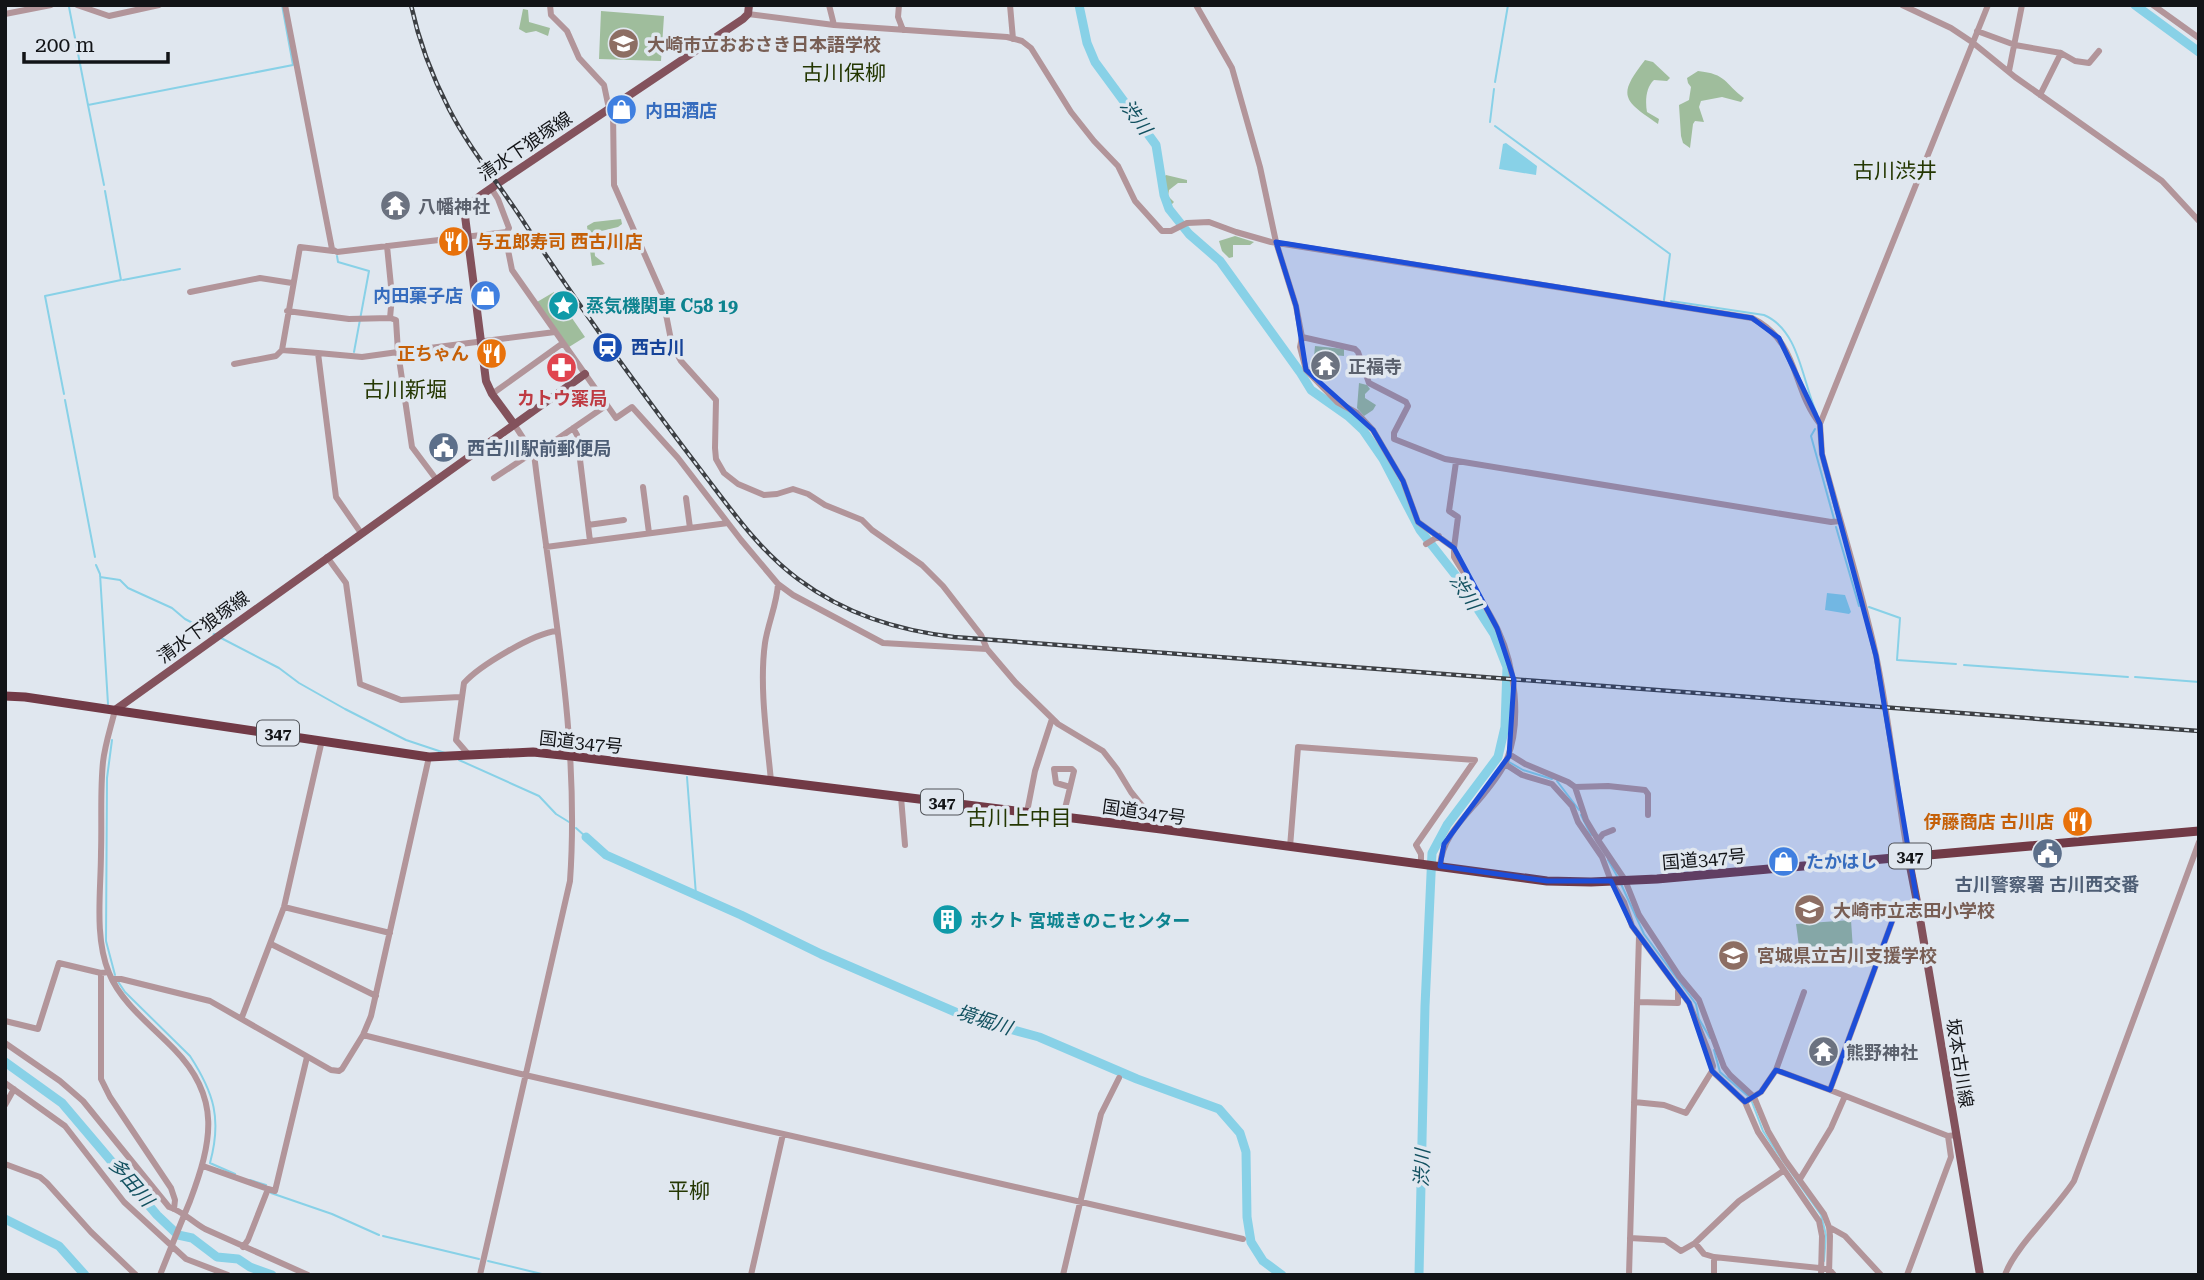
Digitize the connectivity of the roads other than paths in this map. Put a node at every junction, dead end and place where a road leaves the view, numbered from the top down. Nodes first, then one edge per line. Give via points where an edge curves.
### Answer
1 (51, 5) edge
2 (77, 5) edge
3 (159, 5) edge
4 (285, 5) edge
5 (551, 5) edge
6 (829, 5) edge
7 (899, 5) edge
8 (1010, 5) edge
9 (1196, 5) edge
10 (1902, 5) edge
11 (1988, 5) edge
12 (2022, 5) edge
13 (2153, 5) edge
14 (748, 9) edge
15 (5, 14) edge
16 (834, 24) junction
17 (903, 30) junction
18 (1977, 31) junction
19 (2199, 38) edge
20 (1013, 39) junction
21 (1972, 41) junction
22 (2014, 44) junction
23 (2099, 51) dead end
24 (2061, 53) junction
25 (2008, 71) junction
26 (2040, 95) junction
27 (612, 106) junction
28 (491, 188) junction
29 (2199, 220) edge
30 (507, 232) junction
31 (467, 235) junction
32 (1276, 243) junction
33 (387, 246) junction
34 (334, 251) junction
35 (292, 283) junction
36 (190, 292) dead end
37 (287, 311) junction
38 (390, 318) junction
39 (555, 332) junction
40 (1302, 337) junction
41 (481, 341) junction
42 (563, 343) junction
43 (282, 350) junction
44 (398, 352) junction
45 (318, 353) junction
46 (234, 364) dead end
47 (585, 373) junction
48 (492, 394) junction
49 (607, 405) junction
50 (514, 424) junction
51 (1820, 424) junction
52 (573, 428) junction
53 (533, 454) junction
54 (1456, 462) junction
55 (494, 478) dead end
56 (436, 480) junction
57 (643, 487) dead end
58 (686, 498) dead end
59 (624, 520) dead end
60 (1840, 521) junction
61 (728, 523) junction
62 (588, 525) junction
63 (690, 528) junction
64 (360, 533) junction
65 (649, 533) junction
66 (1439, 536) junction
67 (590, 541) junction
68 (1426, 544) dead end
69 (546, 547) junction
70 (1454, 548) junction
71 (327, 557) junction
72 (778, 584) junction
73 (557, 631) junction
74 (987, 649) junction
75 (5, 696) edge
76 (460, 697) junction
77 (115, 710) junction
78 (1052, 719) junction
79 (322, 740) junction
80 (469, 755) junction
81 (571, 756) junction
82 (429, 757) junction
83 (1507, 759) junction
84 (771, 781) junction
85 (1070, 787) dead end
86 (1575, 787) junction
87 (901, 797) junction
88 (1027, 812) junction
89 (1648, 815) dead end
90 (1063, 817) junction
91 (1161, 829) junction
92 (1613, 830) dead end
93 (2199, 831) edge
94 (1598, 840) junction
95 (2199, 842) edge
96 (905, 845) dead end
97 (1290, 847) junction
98 (1908, 856) junction
99 (1423, 864) junction
100 (1439, 866) junction
101 (1618, 881) junction
102 (284, 906) junction
103 (1918, 907) junction
104 (390, 933) junction
105 (1639, 936) junction
106 (271, 944) junction
107 (111, 977) junction
108 (1678, 991) junction
109 (1804, 992) dead end
110 (376, 996) junction
111 (1637, 1002) junction
112 (242, 1017) junction
113 (5, 1021) edge
114 (363, 1035) junction
115 (5, 1044) edge
116 (307, 1057) junction
117 (1776, 1070) junction
118 (1712, 1071) junction
119 (525, 1074) junction
120 (1119, 1078) dead end
121 (5, 1083) edge
122 (14, 1089) junction
123 (1829, 1090) junction
124 (1845, 1096) junction
125 (1750, 1099) junction
126 (1634, 1102) junction
127 (5, 1105) edge
128 (783, 1134) junction
129 (1952, 1135) junction
130 (5, 1164) edge
131 (203, 1166) junction
132 (1783, 1171) junction
133 (1796, 1180) junction
134 (268, 1189) junction
135 (1080, 1202) junction
136 (174, 1209) junction
137 (184, 1214) junction
138 (1829, 1227) junction
139 (1630, 1238) junction
140 (1243, 1239) dead end
141 (1695, 1243) junction
142 (173, 1244) junction
143 (243, 1247) junction
144 (1714, 1257) junction
145 (1826, 1271) edge
146 (136, 1275) edge
147 (160, 1275) edge
148 (228, 1275) edge
149 (307, 1275) edge
150 (480, 1275) edge
151 (751, 1275) edge
152 (1063, 1275) edge
153 (1629, 1275) edge
154 (1713, 1275) edge
155 (1881, 1275) edge
156 (1907, 1275) edge
157 (1980, 1275) edge
158 (2005, 1275) edge

1 - 15 street
2 - 3 street via 109,16
4 - 34 street
5 - 27 street via 551,15 567,31 579,58 604,85
6 - 16 street
7 - 17 street
8 - 20 street
9 - 32 street via 1232,68
10 - 21 street
11 - 18 street
12 - 22 street
13 - 19 street
14 - 16 street
14 - 27 main road, 清水下狼塚線 via 733,26
16 - 17 street
17 - 20 street
18 - 21 street
18 - 22 street
20 - 32 street via 1031,48 1071,112 1118,166 1135,201 1162,231 1209,222
21 - 25 street
21 - 51 street
22 - 24 street
22 - 25 street
23 - 24 street via 2089,63
24 - 26 street
25 - 26 street
26 - 29 street via 2162,181
27 - 28 main road, 清水下狼塚線
27 - 74 street via 614,184 662,294 672,345 716,400 719,467 755,492 801,491 862,520 926,568 981,635
28 - 30 street
28 - 31 main road, 清水下狼塚線 via 467,209
30 - 31 street
30 - 39 street via 512,270
31 - 33 street
31 - 41 main road, 清水下狼塚線
32 - 40 street
32 - 51 street via 1752,318 1769,326 1779,338
33 - 34 street
33 - 38 street
34 - 35 street via 300,247
35 - 36 street via 260,278
35 - 37 street
37 - 38 street
37 - 43 street
38 - 44 street via 396,320
39 - 41 street
39 - 42 street
40 - 54 street via 1355,349 1369,383 1408,406 1394,439
40 - 66 street via 1300,347 1312,378 1373,430 1403,481 1418,522
41 - 44 street
41 - 48 main road, 清水下狼塚線
42 - 47 street
42 - 48 street
43 - 45 street
43 - 46 street via 276,356
44 - 45 street via 362,357
44 - 56 street via 412,447
45 - 64 street via 336,497
47 - 49 street
47 - 50 main road, 清水下狼塚線
48 - 50 main road, 清水下狼塚線
49 - 52 street
49 - 61 street via 616,418 632,407
50 - 53 street
50 - 56 main road, 清水下狼塚線
51 - 60 street via 1820,444
52 - 53 street
52 - 62 street
53 - 55 street
53 - 69 street
54 - 60 street
54 - 70 street via 1449,511 1458,517
56 - 64 main road, 清水下狼塚線
57 - 65 street
58 - 63 street
59 - 62 street
60 - 98 street via 1876,656
61 - 63 street
61 - 72 street
62 - 67 street
63 - 65 street
64 - 71 main road, 清水下狼塚線
65 - 67 street
66 - 68 street
66 - 70 street
67 - 69 street
69 - 73 street
70 - 83 street via 1454,557 1508,655 1514,680 1514,720
71 - 76 street via 346,583 360,684 401,700
71 - 77 main road, 清水下狼塚線
72 - 74 street via 883,643
72 - 84 street via 765,654
73 - 76 street via 534,636 484,667 464,683
73 - 81 street
74 - 78 street
75 - 77 highway, 国道347号 / 347
76 - 80 street via 456,740
77 - 79 highway, 国道347号 / 347
77 - 107 street via 102,783 101,942
78 - 88 street
78 - 91 street via 1103,751
79 - 82 highway, 国道347号 / 347
79 - 102 street
80 - 81 highway, 国道347号 / 347 via 533,752
80 - 82 highway, 国道347号 / 347
81 - 84 highway, 国道347号 / 347
81 - 119 street via 570,881
82 - 104 street
83 - 86 street
83 - 100 street via 1444,844
83 - 101 street via 1522,775 1552,783 1565,797
84 - 87 highway, 国道347号 / 347
85 - 90 street
86 - 89 street via 1645,790
86 - 94 street
87 - 88 highway, 国道347号 / 347
87 - 96 street
88 - 90 highway, 国道347号 / 347
90 - 91 highway, 国道347号 / 347
91 - 97 highway, 国道347号 / 347
92 - 94 street
93 - 98 highway, 国道347号 / 347
94 - 101 street
95 - 158 street via 2074,1181
97 - 99 highway, 国道347号 / 347
97 - 99 street via 1298,747 1475,760 1416,845
98 - 101 highway, 国道347号 / 347
98 - 103 main road, 坂本古川線
99 - 100 highway, 国道347号 / 347
100 - 101 highway, 国道347号 / 347 via 1548,881
101 - 105 street
101 - 125 street via 1699,1000 1724,1067
102 - 104 street
102 - 106 street
103 - 123 street via 1893,919
103 - 129 main road, 坂本古川線
104 - 110 street
105 - 108 street
105 - 111 street
106 - 110 street
106 - 112 street
107 - 112 street via 209,1001
107 - 113 street via 59,963 40,1026 34,1029
107 - 131 street via 199,1081 209,1123
107 - 136 street via 101,1079 171,1188
108 - 111 street via 1678,1003
108 - 118 street via 1689,1003 1704,1037
109 - 117 street
110 - 114 street
111 - 126 street
112 - 116 street
114 - 116 street via 338,1072
114 - 119 street
115 - 136 street via 83,1101 164,1203
116 - 134 street via 275,1191
117 - 123 street
117 - 125 street
118 - 125 street
118 - 126 street via 1686,1113
119 - 128 street
119 - 150 street
120 - 135 street via 1101,1114
121 - 122 street
122 - 127 street
122 - 142 street via 65,1126 124,1202
123 - 124 street
124 - 129 street
124 - 133 street via 1831,1128
125 - 132 street via 1758,1132
125 - 133 street
126 - 139 street
128 - 135 street
128 - 151 street
129 - 156 street via 1951,1157
129 - 157 main road, 坂本古川線
130 - 146 street via 40,1177
131 - 134 street
131 - 137 street
132 - 133 street
132 - 141 street via 1732,1206
133 - 138 street
133 - 145 street via 1819,1221
134 - 143 street
135 - 140 street
135 - 152 street
136 - 137 street
137 - 142 street
137 - 143 street
138 - 145 street
138 - 155 street via 1845,1236
139 - 141 street via 1665,1240 1681,1251
139 - 153 street
141 - 144 street via 1704,1254
142 - 147 street
142 - 148 street via 186,1259
143 - 149 street
144 - 145 street
144 - 154 street

